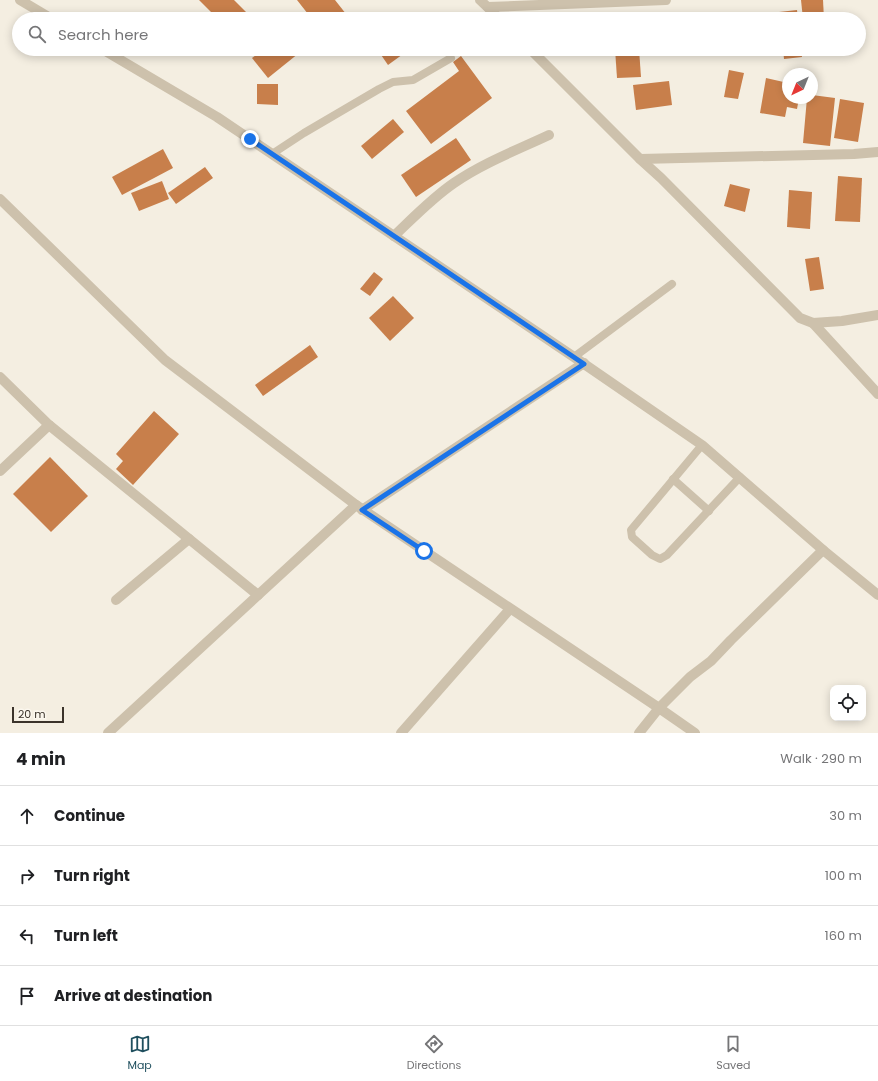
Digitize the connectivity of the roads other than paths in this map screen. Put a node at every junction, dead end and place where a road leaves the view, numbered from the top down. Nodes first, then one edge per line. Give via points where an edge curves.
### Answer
1 (20, 0) edge
2 (480, 0) edge
3 (666, 0) edge
4 (488, 7) junction
5 (40, 12) edge
6 (493, 12) edge
7 (114, 56) edge
8 (537, 56) edge
9 (451, 58) dead end
10 (549, 135) dead end
11 (878, 152) edge
12 (272, 154) junction
13 (640, 159) junction
14 (0, 199) edge
15 (394, 236) junction
16 (672, 284) dead end
17 (878, 315) edge
18 (813, 324) junction
19 (574, 356) junction
20 (584, 364) junction
21 (0, 377) edge
22 (878, 394) edge
23 (49, 425) junction
24 (702, 445) junction
25 (0, 471) edge
26 (740, 477) junction
27 (673, 479) junction
28 (359, 508) junction
29 (709, 511) junction
30 (189, 538) junction
31 (823, 550) junction
32 (258, 595) junction
33 (878, 596) edge
34 (116, 600) dead end
35 (510, 609) junction
36 (659, 708) junction
37 (108, 733) edge
38 (401, 733) edge
39 (639, 733) edge
40 (695, 733) edge

1 - 5 street
2 - 4 street
3 - 4 street
4 - 6 street
7 - 12 street via 217,117
8 - 13 street
9 - 12 lane via 413,80 393,82 379,89
10 - 15 street via 479,168 452,184
11 - 13 street
12 - 15 street
13 - 18 street via 800,318
14 - 28 street via 166,360
15 - 19 street
16 - 19 lane
17 - 18 street
18 - 22 street
19 - 20 street
20 - 24 street
20 - 28 street
21 - 23 street
23 - 25 street
23 - 30 street
24 - 26 street
24 - 27 lane
26 - 29 lane
26 - 31 street
27 - 29 lane
27 - 29 lane via 631,530 632,537 652,555 660,559 667,555
28 - 32 street
28 - 35 street
30 - 32 street
30 - 34 street
31 - 33 street
31 - 36 street via 711,661 690,677
32 - 37 street
35 - 36 street
35 - 38 street
36 - 39 street
36 - 40 street

